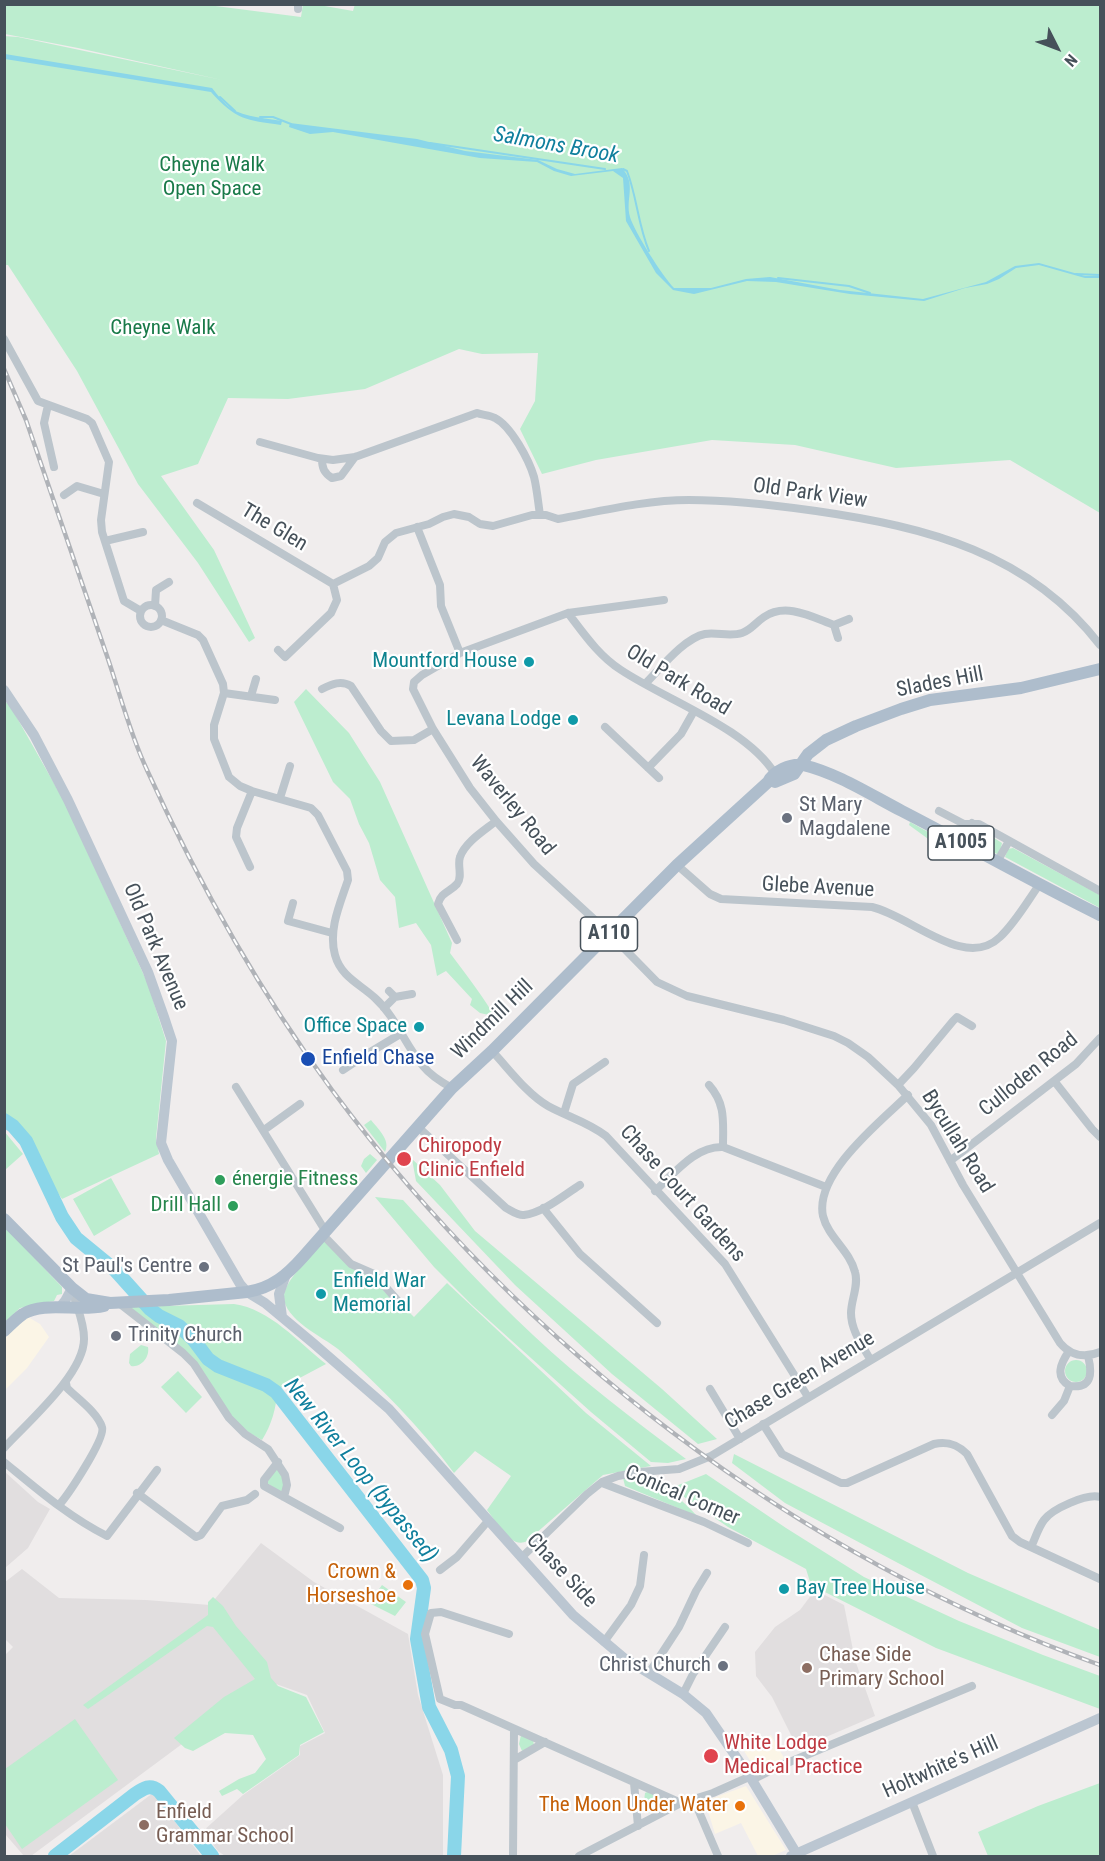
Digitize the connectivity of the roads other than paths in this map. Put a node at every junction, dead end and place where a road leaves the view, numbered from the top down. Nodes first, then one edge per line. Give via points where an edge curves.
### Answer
1 (4, 339) edge
2 (48, 405) junction
3 (260, 442) dead end
4 (355, 457) junction
5 (322, 459) junction
6 (54, 467) dead end
7 (104, 494) junction
8 (64, 495) dead end
9 (197, 503) dead end
10 (540, 515) junction
11 (417, 527) junction
12 (143, 531) dead end
13 (105, 541) junction
14 (169, 582) dead end
15 (333, 584) junction
16 (664, 600) dead end
17 (154, 606) junction
18 (141, 611) junction
19 (568, 613) junction
20 (849, 619) dead end
21 (161, 620) junction
22 (834, 625) junction
23 (838, 638) dead end
24 (1101, 645) edge
25 (278, 650) dead end
26 (460, 653) junction
27 (285, 657) junction
28 (291, 664) dead end
29 (1101, 669) edge
30 (256, 679) dead end
31 (645, 684) junction
32 (322, 689) dead end
33 (4, 690) edge
34 (224, 693) junction
35 (251, 696) junction
36 (275, 700) dead end
37 (694, 711) junction
38 (605, 727) dead end
39 (433, 729) junction
40 (802, 765) junction
41 (290, 766) dead end
42 (648, 768) junction
43 (659, 778) dead end
44 (772, 778) junction
45 (252, 791) junction
46 (280, 798) junction
47 (939, 811) dead end
48 (496, 820) junction
49 (972, 823) junction
50 (1009, 841) junction
51 (959, 842) junction
52 (997, 862) junction
53 (677, 865) junction
54 (250, 867) dead end
55 (1039, 885) junction
56 (1101, 891) edge
57 (293, 903) dead end
58 (1101, 915) edge
59 (332, 933) junction
60 (609, 933) junction
61 (458, 940) dead end
62 (412, 994) dead end
63 (384, 1008) junction
64 (972, 1026) dead end
65 (402, 1033) junction
66 (1101, 1038) edge
67 (492, 1051) junction
68 (605, 1062) dead end
69 (344, 1070) dead end
70 (1055, 1082) junction
71 (709, 1085) dead end
72 (898, 1085) junction
73 (236, 1086) dead end
74 (452, 1088) junction
75 (908, 1095) junction
76 (300, 1104) dead end
77 (564, 1113) junction
78 (418, 1127) junction
79 (264, 1130) junction
80 (1101, 1137) edge
81 (723, 1147) junction
82 (950, 1161) junction
83 (580, 1185) dead end
84 (826, 1187) junction
85 (655, 1191) junction
86 (543, 1208) junction
87 (4, 1219) edge
88 (1101, 1223) edge
89 (325, 1233) junction
90 (1016, 1272) junction
91 (285, 1277) junction
92 (72, 1288) junction
93 (248, 1292) junction
94 (398, 1301) dead end
95 (114, 1302) junction
96 (58, 1308) junction
97 (78, 1309) junction
98 (282, 1317) junction
99 (657, 1323) dead end
100 (4, 1330) edge
101 (1069, 1351) junction
102 (1101, 1352) edge
103 (1088, 1356) junction
104 (870, 1359) junction
105 (66, 1383) junction
106 (1070, 1386) junction
107 (710, 1389) dead end
108 (808, 1397) junction
109 (1052, 1415) dead end
110 (763, 1424) junction
111 (740, 1438) junction
112 (5, 1448) edge
113 (4, 1462) edge
114 (278, 1462) junction
115 (157, 1470) dead end
116 (602, 1482) junction
117 (137, 1493) junction
118 (255, 1494) dead end
119 (284, 1497) junction
120 (1101, 1497) edge
121 (59, 1505) junction
122 (488, 1521) junction
123 (340, 1528) dead end
124 (748, 1543) dead end
125 (1031, 1547) junction
126 (644, 1555) dead end
127 (521, 1558) junction
128 (440, 1570) dead end
129 (707, 1573) dead end
130 (1101, 1579) edge
131 (725, 1627) dead end
132 (509, 1634) dead end
133 (604, 1642) junction
134 (649, 1673) junction
135 (972, 1686) dead end
136 (684, 1695) junction
137 (1101, 1718) edge
138 (514, 1728) junction
139 (545, 1742) junction
140 (514, 1760) junction
141 (750, 1779) junction
142 (634, 1783) junction
143 (694, 1800) junction
144 (912, 1802) junction
145 (681, 1803) junction
146 (638, 1826) junction
147 (514, 1856) edge
148 (795, 1856) edge
149 (579, 1857) edge
150 (718, 1857) edge
151 (933, 1857) edge

1 - 2 street via 38,400
2 - 6 street via 44,423
2 - 7 street via 92,423 108,462
3 - 5 street
4 - 5 street
4 - 5 street via 341,476 332,478 322,467
4 - 10 street via 477,413 495,417 526,458
7 - 8 street via 76,486
7 - 13 street via 101,520
9 - 15 street, The Glen
10 - 11 street, Old Park View via 493,526 454,514
10 - 24 street, Old Park View via 558,519 644,503 688,500 795,508 894,524 937,536 1010,566 1048,591
11 - 15 street via 396,533 369,566
11 - 26 street via 440,585 441,606
12 - 13 street
13 - 18 street via 124,601
14 - 17 street via 156,591
15 - 27 street via 337,600 331,613
16 - 19 street
17 - 18 street
17 - 21 street via 160,611
18 - 21 street via 140,619 145,625 153,626
19 - 26 street
19 - 31 street, Old Park Road via 596,649
20 - 22 street
21 - 34 street via 198,635
22 - 23 street
22 - 31 street via 810,614 789,611 764,617 738,635 705,634 670,658
25 - 27 street
26 - 39 street, Waverley Road via 414,682 413,689
27 - 28 street
29 - 40 main road, Slades Hill / A110 via 1021,688 919,703 826,740 808,754
30 - 35 street
31 - 37 street, Old Park Road
32 - 39 street via 345,682 351,686 391,741 414,740
33 - 93 street, Old Park Avenue via 34,735 68,800 148,972 172,1041 161,1143 221,1252
34 - 35 street
34 - 45 street via 214,739 230,777
35 - 36 street
37 - 42 street via 681,734
37 - 44 street, Old Park Road via 745,741 765,760
38 - 42 street
39 - 48 street, Waverley Road via 470,788
40 - 44 main road, Windmill Hill / A110 via 790,765
40 - 51 main road, A1005 via 838,778
41 - 46 street
42 - 43 street
44 - 53 main road, Windmill Hill / A110
45 - 46 street
45 - 54 street via 236,837
46 - 59 street via 312,808 347,871 348,880
47 - 49 street via 964,824
48 - 60 street, Waverley Road via 534,864
48 - 61 street via 464,850 457,884 440,897 438,904
49 - 50 street
49 - 51 street
50 - 52 street
50 - 56 street
51 - 52 main road, A1005
52 - 55 main road, A1005
53 - 55 street, Glebe Avenue via 721,900 872,907 895,914 948,944 967,949 984,947 999,938
53 - 60 main road, Windmill Hill / A110
55 - 58 main road, A1005
57 - 59 street via 288,921
59 - 63 street via 334,953 346,977
60 - 67 main road, Windmill Hill / A110
60 - 72 street, Bycullah Road via 657,982 687,996 834,1036 868,1057
62 - 63 street via 392,994
63 - 65 street
64 - 72 street via 957,1017
65 - 69 street
65 - 74 street via 422,1065
66 - 70 street, Culloden Road
67 - 74 main road, Windmill Hill / A110
67 - 77 street, Chase Court Gardens via 537,1098
68 - 77 street via 573,1084
70 - 80 street
70 - 82 street, Culloden Road
71 - 81 street via 721,1102
72 - 75 street, Bycullah Road
73 - 79 street
74 - 78 main road, Windmill Hill / A110
75 - 82 street, Bycullah Road via 931,1125
75 - 84 street via 846,1158
76 - 79 street
77 - 85 street, Chase Court Gardens via 606,1136
78 - 86 street via 506,1208 525,1215
78 - 89 main road, Windmill Hill / A110
79 - 89 street
81 - 84 street
81 - 85 street via 712,1146 699,1152
82 - 90 street, Bycullah Road
83 - 86 street
84 - 104 street via 823,1216 856,1273 852,1326
85 - 108 street, Chase Court Gardens via 724,1264
86 - 99 street via 580,1254
87 - 92 main road
88 - 90 street, Chase Green Avenue
89 - 91 main road, Windmill Hill / A110
89 - 94 street via 351,1264 374,1274
90 - 101 street, Bycullah Road via 1060,1343
90 - 104 street, Chase Green Avenue
91 - 93 main road, Windmill Hill / A110
91 - 98 street via 279,1294
92 - 95 main road via 86,1299
92 - 96 street
92 - 97 street
93 - 95 main road, Windmill Hill / A110
93 - 98 street, Chase Side
95 - 97 main road
95 - 114 street via 183,1353 229,1418
96 - 97 main road
96 - 100 main road via 24,1314
97 - 105 street via 84,1331 83,1348 78,1366
98 - 122 street, Chase Side via 389,1409
101 - 103 street
101 - 106 street via 1060,1370 1062,1380
102 - 103 street
103 - 106 street via 1090,1378 1082,1385
104 - 108 street, Chase Green Avenue
105 - 112 street
105 - 121 street via 102,1426 103,1433
106 - 109 street
107 - 111 street
108 - 110 street, Chase Green Avenue
110 - 111 street, Chase Green Avenue
110 - 125 street via 782,1454 841,1483 934,1444 958,1446 967,1454 1012,1536
111 - 116 street, Chase Green Avenue via 679,1469 628,1474
113 - 121 street
114 - 119 street via 287,1485
114 - 119 street via 262,1484
115 - 117 street
116 - 124 street, Conical Corner
116 - 127 street, Chase Green Avenue
117 - 118 street via 196,1537 222,1506
117 - 121 street via 107,1536
119 - 123 street
120 - 125 street via 1088,1496 1052,1512
122 - 127 street, Chase Side
122 - 128 street via 457,1557
125 - 130 street
126 - 133 street via 640,1586
127 - 133 street, Chase Side via 560,1602
129 - 134 street
131 - 136 street via 693,1674
132 - 138 street via 441,1612 431,1613 425,1634 440,1699
133 - 134 street, Chase Side
134 - 136 street, Chase Side
135 - 141 street
136 - 141 street, Chase Side via 712,1720
137 - 144 street, Holtwhite's Hill
138 - 139 street
138 - 140 street
139 - 140 street
139 - 142 street
140 - 147 street
141 - 143 street
141 - 148 street, Chase Side
142 - 145 street
142 - 146 street
143 - 145 street
143 - 150 street
144 - 148 street, Holtwhite's Hill
144 - 151 street
145 - 146 street
146 - 149 street

